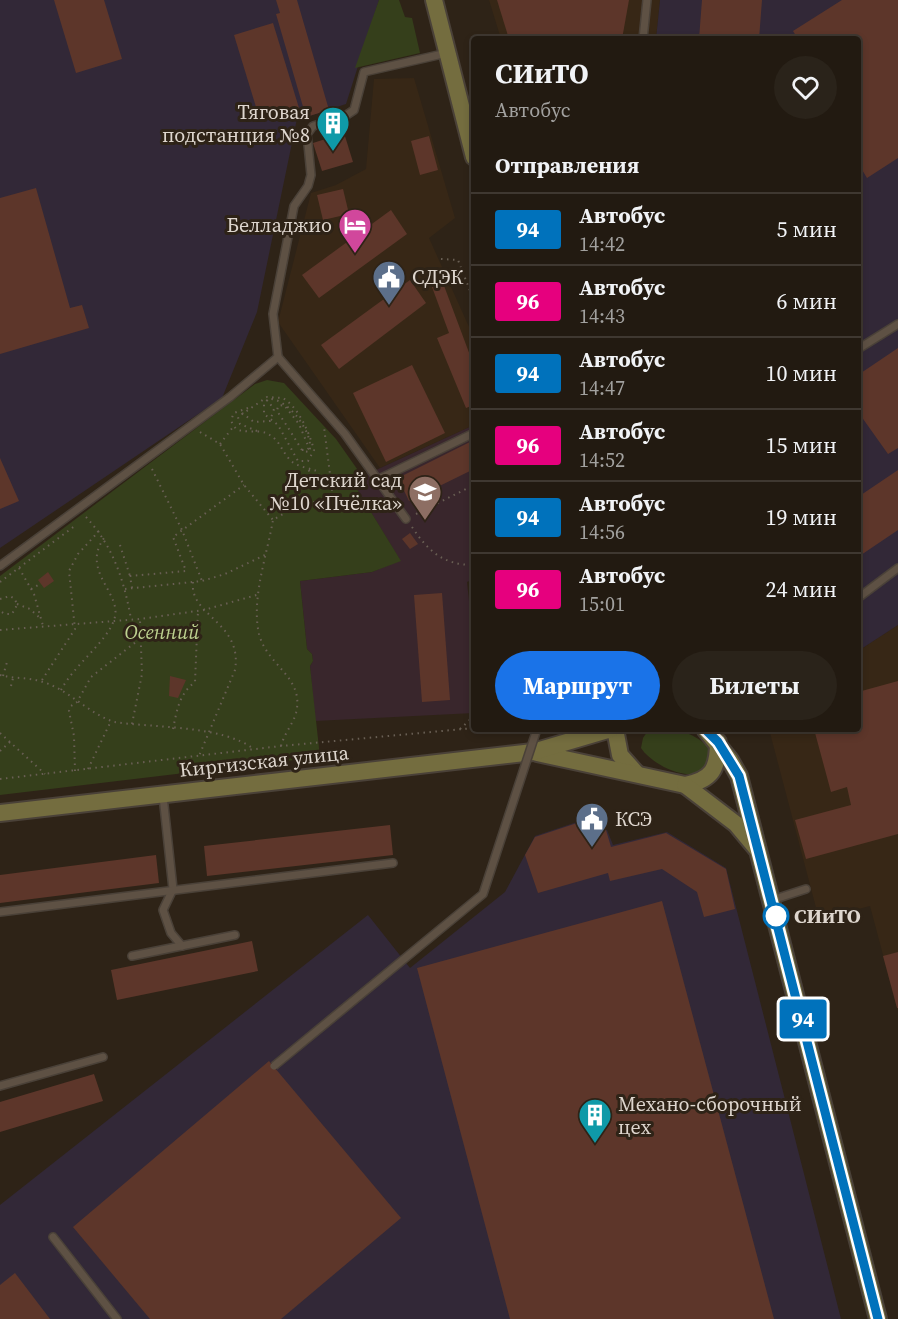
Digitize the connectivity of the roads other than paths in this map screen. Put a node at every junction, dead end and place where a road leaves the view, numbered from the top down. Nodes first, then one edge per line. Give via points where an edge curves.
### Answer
1 (434, 0) edge
2 (647, 0) edge
3 (642, 36) edge
4 (447, 53) junction
5 (471, 145) edge
6 (898, 324) edge
7 (861, 347) edge
8 (278, 357) junction
9 (471, 435) edge
10 (379, 479) junction
11 (406, 519) road end
12 (0, 566) edge
13 (898, 567) edge
14 (861, 596) edge
15 (536, 732) edge
16 (603, 732) edge
17 (614, 732) edge
18 (712, 733) edge
19 (533, 752) junction
20 (636, 773) junction
21 (685, 785) junction
22 (162, 793) junction
23 (0, 813) edge
24 (759, 851) junction
25 (393, 863) dead end
26 (173, 889) junction
27 (806, 890) dead end
28 (772, 900) junction
29 (0, 912) edge
30 (235, 935) dead end
31 (182, 946) junction
32 (132, 956) dead end
33 (103, 1057) dead end
34 (274, 1066) dead end
35 (0, 1086) edge
36 (53, 1238) dead end
37 (117, 1319) edge
38 (878, 1319) edge

1 - 4 main road
2 - 3 lane
4 - 5 main road
4 - 8 lane via 364,72 354,111 313,126 307,134 311,175 294,206 273,314
6 - 7 lane
8 - 10 lane
8 - 12 lane via 230,398
9 - 10 lane
10 - 11 lane
13 - 14 lane
15 - 34 lane, bridge via 483,894
16 - 19 main road
17 - 20 main road via 620,755
18 - 21 main road via 718,761 714,770 707,778
18 - 24 main road via 739,776
19 - 20 main road
19 - 22 main road, Киргизская улица
20 - 21 main road
21 - 24 main road via 736,824
22 - 23 main road, Киргизская улица
22 - 26 lane
24 - 28 main road
25 - 26 lane
26 - 29 lane
26 - 31 lane via 163,910 171,933
27 - 28 lane
28 - 38 main road
30 - 31 lane
31 - 32 lane
33 - 35 lane
36 - 37 lane

